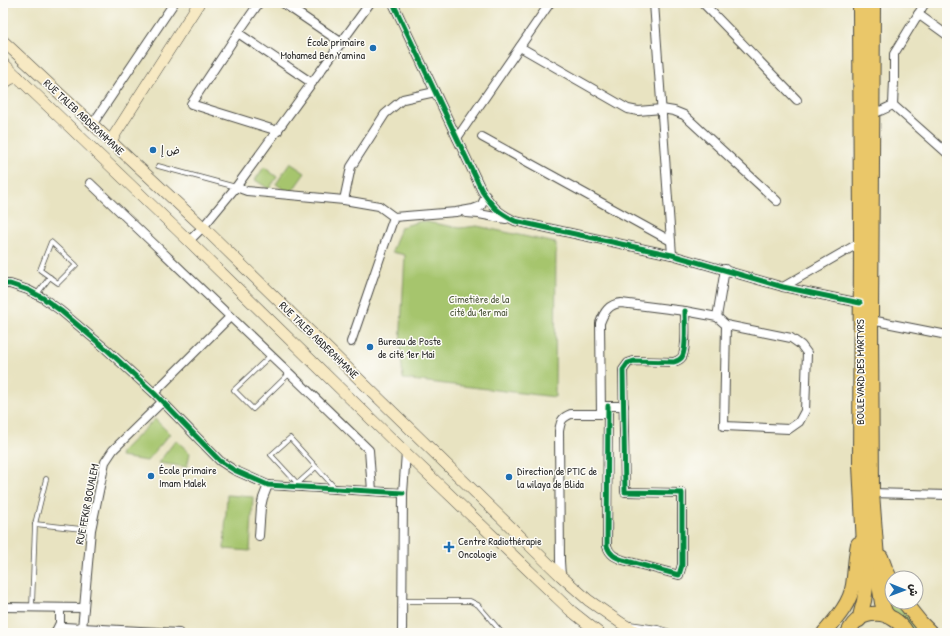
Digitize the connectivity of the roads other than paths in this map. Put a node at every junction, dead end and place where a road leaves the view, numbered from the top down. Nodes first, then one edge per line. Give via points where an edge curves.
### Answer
1 (174, 3) edge
2 (199, 3) edge
3 (259, 3) edge
4 (283, 3) edge
5 (370, 3) edge
6 (393, 3) edge
7 (550, 3) edge
8 (654, 3) edge
9 (703, 3) edge
10 (860, 3) edge
11 (874, 3) edge
12 (925, 3) edge
13 (918, 14) junction
14 (238, 32) junction
15 (947, 35) edge
16 (3, 41) edge
17 (342, 43) junction
18 (520, 47) junction
19 (3, 63) edge
20 (18, 77) junction
21 (312, 83) junction
22 (3, 84) edge
23 (435, 92) junction
24 (797, 100) dead end
25 (893, 105) junction
26 (662, 109) junction
27 (867, 114) junction
28 (92, 125) junction
29 (278, 131) junction
30 (482, 137) dead end
31 (457, 138) junction
32 (110, 142) junction
33 (947, 153) edge
34 (158, 166) dead end
35 (90, 183) dead end
36 (236, 187) junction
37 (486, 196) junction
38 (344, 200) junction
39 (777, 201) dead end
40 (456, 212) junction
41 (394, 217) junction
42 (514, 221) junction
43 (203, 227) junction
44 (189, 241) junction
45 (671, 241) junction
46 (861, 242) junction
47 (672, 255) junction
48 (725, 269) junction
49 (50, 277) junction
50 (3, 284) edge
51 (783, 287) junction
52 (37, 294) junction
53 (860, 303) junction
54 (685, 311) junction
55 (230, 317) junction
56 (718, 317) junction
57 (872, 320) junction
58 (726, 325) junction
59 (947, 335) edge
60 (351, 342) dead end
61 (271, 355) junction
62 (290, 373) junction
63 (154, 394) junction
64 (162, 402) junction
65 (624, 406) junction
66 (604, 410) junction
67 (406, 454) junction
68 (316, 467) junction
69 (46, 479) dead end
70 (268, 485) junction
71 (296, 485) junction
72 (336, 489) junction
73 (372, 491) junction
74 (403, 493) junction
75 (872, 493) junction
76 (947, 495) edge
77 (35, 524) junction
78 (862, 525) junction
79 (91, 530) junction
80 (259, 536) dead end
81 (876, 544) junction
82 (886, 570) edge
83 (561, 576) junction
84 (403, 601) junction
85 (3, 607) edge
86 (32, 608) junction
87 (60, 608) junction
88 (84, 608) junction
89 (910, 610) edge
90 (888, 616) junction
91 (859, 620) junction
92 (621, 623) junction
93 (82, 628) junction
94 (56, 632) edge
95 (159, 633) edge
96 (179, 633) edge
97 (402, 633) edge
98 (502, 633) edge
99 (599, 633) edge
100 (638, 633) edge
101 (674, 633) edge
102 (824, 633) edge
103 (848, 633) edge
104 (907, 633) edge
105 (931, 633) edge

1 - 28 street
2 - 32 main road
3 - 14 street
4 - 17 street
5 - 17 street
6 - 23 street
7 - 18 street
8 - 26 street
9 - 24 street
10 - 27 highway, BOULEVARD DES MARTYRS
11 - 27 highway, BOULEVARD DES MARTYRS
12 - 13 street
13 - 15 street
13 - 25 street via 894,54
14 - 21 street
14 - 29 street via 191,104
16 - 28 main road, RUE TALEB ABDERAHMANE
17 - 21 street
18 - 26 street via 628,108
18 - 31 street
19 - 20 main road, RUE TALEB ABDERAHMANE
20 - 22 main road
20 - 44 main road, RUE TALEB ABDERAHMANE
21 - 29 street
23 - 31 street
23 - 38 street via 403,99 385,114 351,167
25 - 27 street
25 - 33 street
26 - 39 street via 684,115
26 - 45 street
27 - 46 highway, BOULEVARD DES MARTYRS
27 - 57 highway, BOULEVARD DES MARTYRS
28 - 32 main road, RUE TALEB ABDERAHMANE
29 - 36 street
30 - 45 street
31 - 37 street
32 - 43 main road, RUE TALEB ABDERAHMANE
34 - 36 lane
35 - 55 street
36 - 38 street via 247,191
36 - 43 street
37 - 40 street via 481,206
37 - 42 street via 490,204 501,214
38 - 41 street via 379,206
40 - 41 street
40 - 42 street
41 - 60 street
42 - 47 street
43 - 44 street
43 - 83 main road, RUE TALEB ABDERAHMANE
44 - 67 main road, RUE TALEB ABDERAHMANE
45 - 47 street
46 - 51 street
46 - 53 highway, BOULEVARD DES MARTYRS
47 - 48 street
48 - 51 street
48 - 56 street
49 - 49 lane via 40,270 51,242 76,265 58,283
49 - 52 lane
50 - 52 street
51 - 53 street
52 - 63 street via 86,331
53 - 78 highway, BOULEVARD DES MARTYRS
54 - 56 street
54 - 65 street via 683,355 674,362 628,363 624,370
54 - 66 street via 621,303 606,310 600,323
55 - 61 street
55 - 63 street
56 - 58 street
57 - 59 street
57 - 75 highway, BOULEVARD DES MARTYRS
58 - 58 street via 724,426 789,428 799,422 805,411 807,353 801,345 791,338
61 - 62 street
61 - 62 lane via 234,390 253,409
62 - 73 street via 369,450
63 - 64 street
64 - 70 street via 220,461
64 - 79 street, RUE FEKIR BOUALEM via 113,450 105,462
65 - 66 street
65 - 66 street via 625,492 682,493 682,565 679,575 614,557 609,551
66 - 83 street via 571,414 562,419 560,424
67 - 74 street
67 - 99 main road, RUE TALEB ABDERAHMANE via 570,610
68 - 71 lane
68 - 71 lane via 290,438 271,455
68 - 72 lane
69 - 77 lane
70 - 71 street
70 - 80 street via 261,507
71 - 72 street
72 - 73 street
73 - 74 street
74 - 84 street
75 - 76 street
75 - 81 highway, BOULEVARD DES MARTYRS
77 - 79 lane
77 - 86 lane
78 - 91 highway, BOULEVARD DES MARTYRS via 866,587
78 - 102 highway via 849,598
79 - 88 street, RUE FEKIR BOUALEM
81 - 82 highway
81 - 90 highway, BOULEVARD DES MARTYRS via 880,593
83 - 92 main road, RUE TALEB ABDERAHMANE via 588,600
84 - 97 street
84 - 98 lane via 470,601 478,605
85 - 86 street
86 - 87 street
87 - 88 street
87 - 94 street via 60,623
88 - 93 street, RUE FEKIR BOUALEM
89 - 105 highway
90 - 91 highway via 873,614
90 - 104 highway via 902,625
91 - 103 highway
92 - 100 main road, RUE TALEB ABDERAHMANE
92 - 101 lane
93 - 94 street via 64,628
93 - 95 street
95 - 96 street

